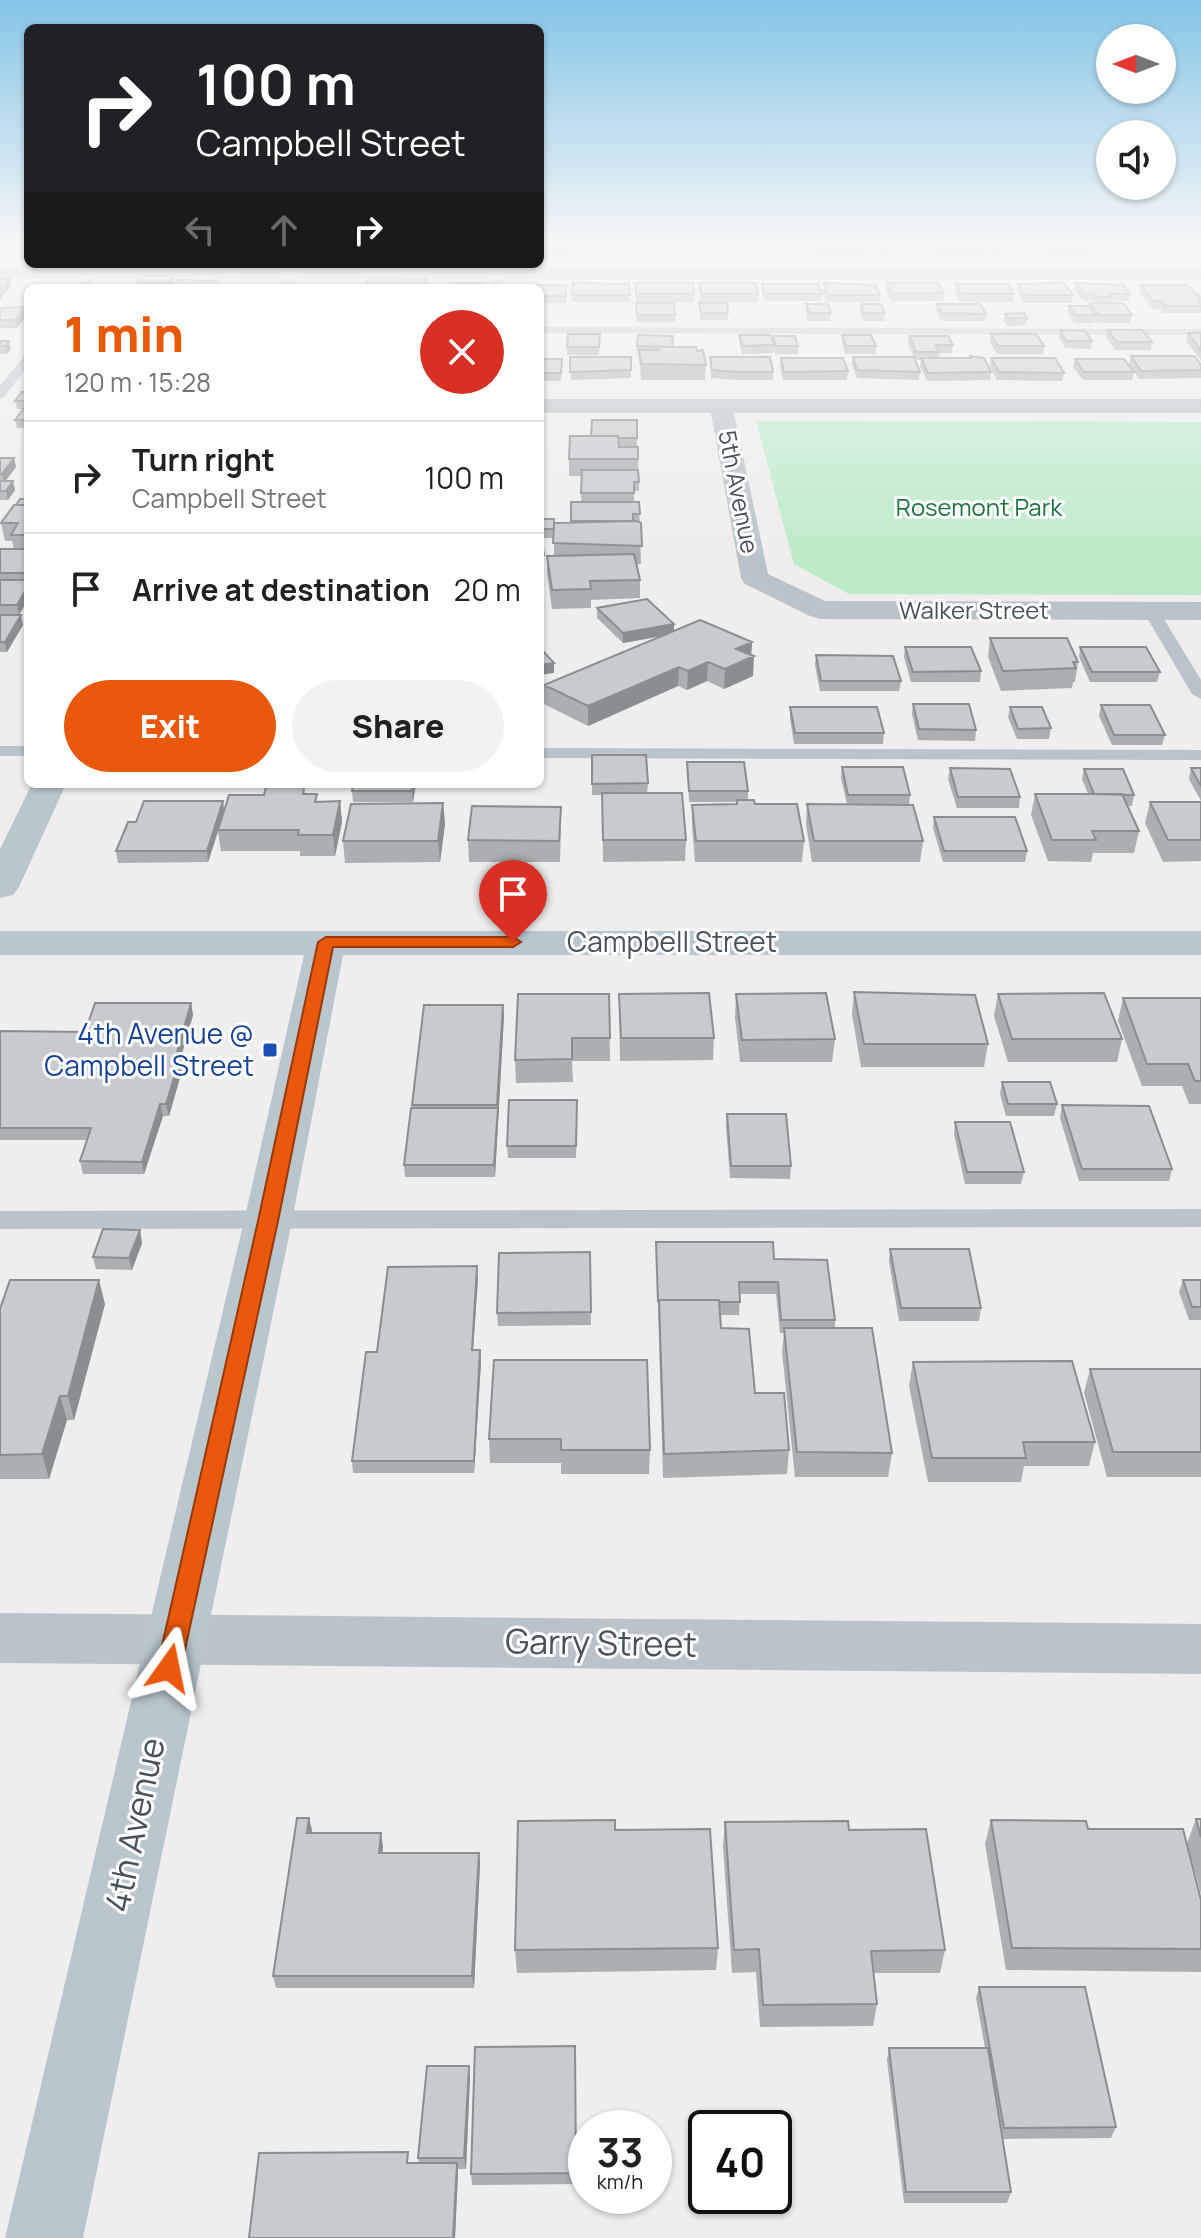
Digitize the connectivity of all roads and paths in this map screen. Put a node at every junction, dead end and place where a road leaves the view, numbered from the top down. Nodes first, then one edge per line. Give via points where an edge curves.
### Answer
1 (24, 363) edge
2 (0, 394) edge
3 (544, 406) edge
4 (1201, 406) edge
5 (721, 407) junction
6 (755, 578) joint
7 (1151, 611) junction
8 (1201, 611) edge
9 (1201, 694) edge
10 (0, 751) edge
11 (24, 751) edge
12 (544, 753) edge
13 (1201, 755) edge
14 (47, 788) edge
15 (0, 887) edge
16 (326, 942) junction
17 (0, 943) edge
18 (1201, 943) edge
19 (1201, 1218) edge
20 (0, 1220) edge
21 (268, 1221) junction
22 (0, 1638) edge
23 (176, 1638) junction
24 (1201, 1649) edge
25 (44, 2238) edge

1 - 2 lane
3 - 5 street
4 - 5 street
5 - 6 street, 5th Avenue
6 - 7 street, Walker Street via 820,610
7 - 8 street, Walker Street
7 - 9 lane
10 - 11 lane
12 - 13 lane
14 - 15 street
16 - 17 street, Campbell Street
16 - 18 street, Campbell Street
16 - 21 street, 4th Avenue
19 - 21 lane
20 - 21 lane
21 - 23 street, 4th Avenue
22 - 23 street, Garry Street
23 - 24 street, Garry Street
23 - 25 street, 4th Avenue

